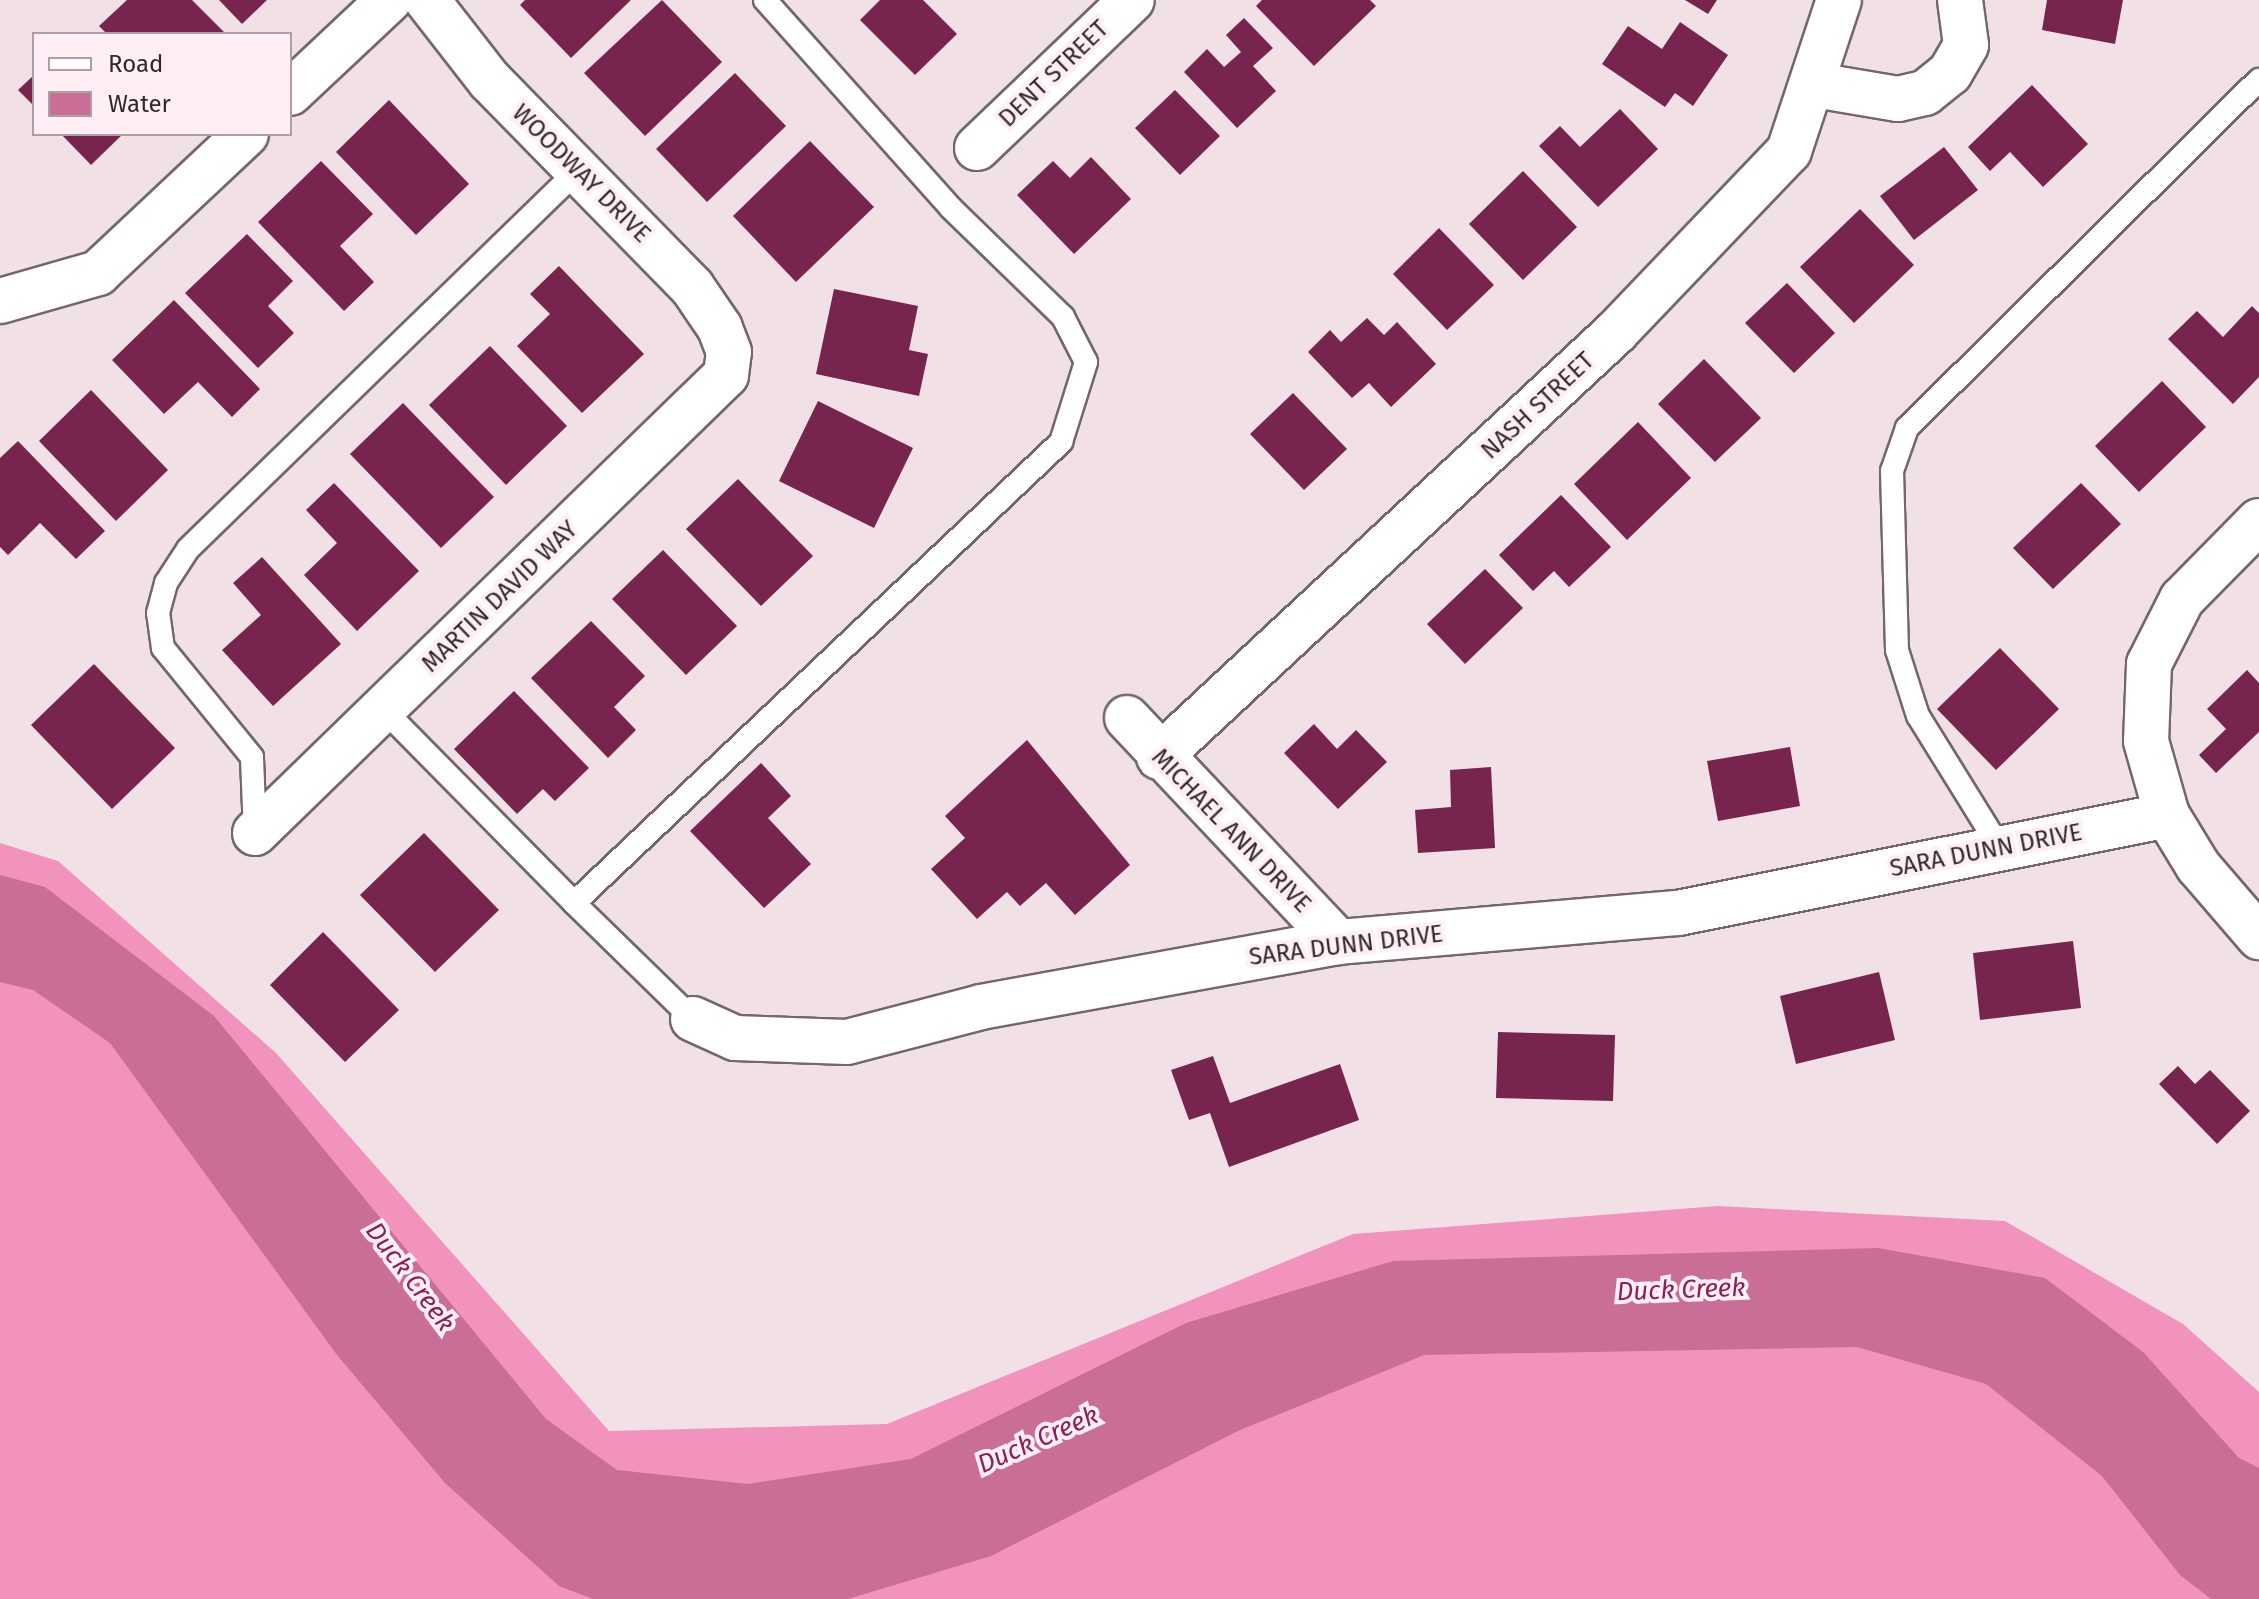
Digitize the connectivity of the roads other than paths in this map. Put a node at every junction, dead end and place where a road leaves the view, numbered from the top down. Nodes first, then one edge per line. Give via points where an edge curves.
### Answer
1 (389, 0) edge
2 (427, 0) edge
3 (765, 0) edge
4 (1132, 0) edge
5 (1839, 0) edge
6 (1960, 0) edge
7 (2259, 80) edge
8 (1815, 85) junction
9 (292, 91) edge
10 (244, 136) edge
11 (977, 148) dead end
12 (577, 171) junction
13 (0, 301) edge
14 (729, 352) joint
15 (2259, 521) edge
16 (383, 709) junction
17 (1127, 718) dead end
18 (1159, 757) junction
19 (2167, 815) junction
20 (255, 833) joint
21 (2000, 848) junction
22 (574, 903) junction
23 (2259, 937) edge
24 (1338, 942) junction
25 (693, 1019) joint

1 - 9 street
2 - 12 street, WOODWAY DRIVE via 490,81
3 - 22 lane via 951,208 1063,317 1086,362 1083,388 1061,442
4 - 11 street, DENT STREET
5 - 8 street, NASH STREET
6 - 8 street via 1966,45 1950,73 1925,93 1898,99
7 - 21 lane via 1907,428 1892,471 1897,650 1918,716
8 - 18 street, NASH STREET via 1789,151 1616,332
10 - 13 street via 98,273
12 - 14 street, WOODWAY DRIVE via 692,287
12 - 20 lane via 188,549 166,583 158,613 163,648 252,757
14 - 16 street, MARTIN DAVID WAY via 726,375 711,396
15 - 19 street via 2182,599 2149,664 2146,741
16 - 20 street, MARTIN DAVID WAY
16 - 22 lane, SARA DUNN DRIVE
17 - 18 street, MICHAEL ANN DRIVE
18 - 24 street, MICHAEL ANN DRIVE
19 - 21 street, SARA DUNN DRIVE
19 - 23 street
21 - 24 street, SARA DUNN DRIVE via 1678,913
22 - 25 lane, SARA DUNN DRIVE
24 - 25 street, SARA DUNN DRIVE via 981,1007 847,1042 735,1038

